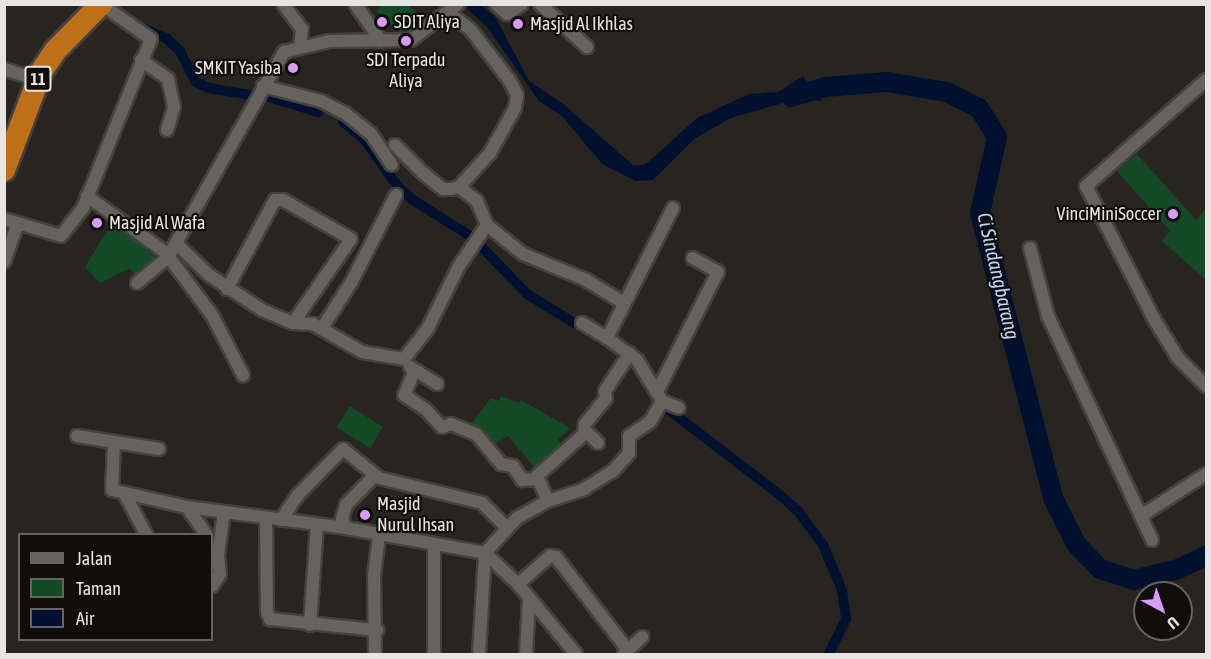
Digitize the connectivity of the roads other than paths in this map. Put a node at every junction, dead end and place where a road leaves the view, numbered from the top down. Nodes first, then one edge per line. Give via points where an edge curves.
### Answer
1 (82, 4) edge
2 (101, 4) edge
3 (283, 4) edge
4 (496, 4) edge
5 (522, 4) edge
6 (540, 4) edge
7 (356, 7) edge
8 (454, 9) edge
9 (381, 41) junction
10 (300, 46) junction
11 (587, 47) dead end
12 (141, 60) junction
13 (1206, 80) edge
14 (19, 85) edge
15 (263, 86) junction
16 (4, 127) edge
17 (167, 130) dead end
18 (395, 145) dead end
19 (392, 165) dead end
20 (4, 170) edge
21 (459, 187) junction
22 (396, 195) dead end
23 (87, 196) junction
24 (673, 208) dead end
25 (4, 219) edge
26 (18, 223) junction
27 (487, 225) junction
28 (176, 243) junction
29 (1030, 248) dead end
30 (168, 257) junction
31 (693, 258) dead end
32 (4, 262) edge
33 (137, 283) dead end
34 (226, 289) junction
35 (624, 303) junction
36 (293, 323) junction
37 (582, 323) dead end
38 (321, 328) junction
39 (607, 338) junction
40 (628, 356) junction
41 (404, 359) junction
42 (414, 372) junction
43 (243, 375) dead end
44 (436, 384) dead end
45 (1206, 386) edge
46 (660, 396) junction
47 (679, 408) dead end
48 (586, 431) junction
49 (77, 436) dead end
50 (114, 443) junction
51 (598, 443) dead end
52 (159, 449) dead end
53 (1206, 474) edge
54 (374, 476) junction
55 (537, 479) junction
56 (124, 493) junction
57 (548, 501) junction
58 (187, 507) junction
59 (224, 512) junction
60 (1141, 516) junction
61 (267, 519) junction
62 (281, 520) junction
63 (317, 525) junction
64 (346, 528) junction
65 (507, 528) junction
66 (145, 533) edge
67 (205, 533) edge
68 (379, 536) junction
69 (1152, 540) dead end
70 (434, 547) junction
71 (214, 550) edge
72 (485, 554) junction
73 (213, 584) edge
74 (518, 584) junction
75 (529, 598) junction
76 (310, 625) junction
77 (373, 626) junction
78 (642, 637) dead end
79 (626, 652) edge
80 (367, 654) edge
81 (375, 654) edge
82 (434, 654) edge
83 (479, 654) edge
84 (526, 654) edge
85 (576, 654) edge

1 - 14 highway, 11 via 42,46
2 - 12 street via 151,36
2 - 14 highway, 11
3 - 10 street via 303,33
4 - 5 street via 507,14
6 - 11 street
7 - 9 street
8 - 9 street via 415,38
8 - 21 street via 517,95 502,135
9 - 10 street via 329,40
10 - 15 street via 280,56
12 - 17 street via 168,79 174,107
12 - 23 street
13 - 45 street via 1086,186 1154,319 1178,358
14 - 16 highway, 11
14 - 20 highway, 11
15 - 19 street via 321,101 345,113 370,134
15 - 28 street
18 - 21 street via 443,189
21 - 27 street via 477,201
22 - 38 street via 351,283
23 - 26 street via 72,226 61,236
23 - 30 street via 153,241
24 - 35 street
25 - 26 street
26 - 32 street
27 - 35 street via 523,254 586,280
27 - 41 street via 428,328
28 - 30 street
28 - 34 street
29 - 60 street via 1048,316
30 - 33 street
30 - 43 street via 212,315
31 - 46 street via 717,274
34 - 36 street
34 - 36 street via 275,200 284,200 351,239
35 - 39 street
36 - 38 street
37 - 39 street
38 - 41 street via 362,352
39 - 40 street
40 - 46 street
40 - 48 street via 605,391 606,398 585,424
41 - 42 street
42 - 44 street
42 - 55 street via 404,395 426,410 442,428 451,424 476,434 501,464 513,466 522,480
46 - 47 street
46 - 57 street via 650,422 629,436 629,453 613,471 584,489
48 - 51 street
48 - 55 street
49 - 50 street
50 - 52 street
50 - 56 street via 109,487
53 - 60 street
54 - 62 street via 347,450 337,452
54 - 64 street via 346,505 342,519
54 - 65 street via 482,503
55 - 57 street
56 - 58 street
56 - 66 street
57 - 65 street
58 - 59 street
58 - 67 street
59 - 61 street
59 - 71 street
60 - 69 street
61 - 62 street
61 - 76 street via 267,616
62 - 63 street
63 - 64 street
63 - 76 street
64 - 68 street
65 - 72 street
68 - 70 street
68 - 77 street
70 - 72 street
70 - 82 street
71 - 73 street via 220,574
72 - 74 street
72 - 83 street
74 - 75 street
74 - 79 street via 550,556 556,557
75 - 84 street
75 - 85 street
76 - 77 street
77 - 80 street
77 - 81 street
78 - 79 street

